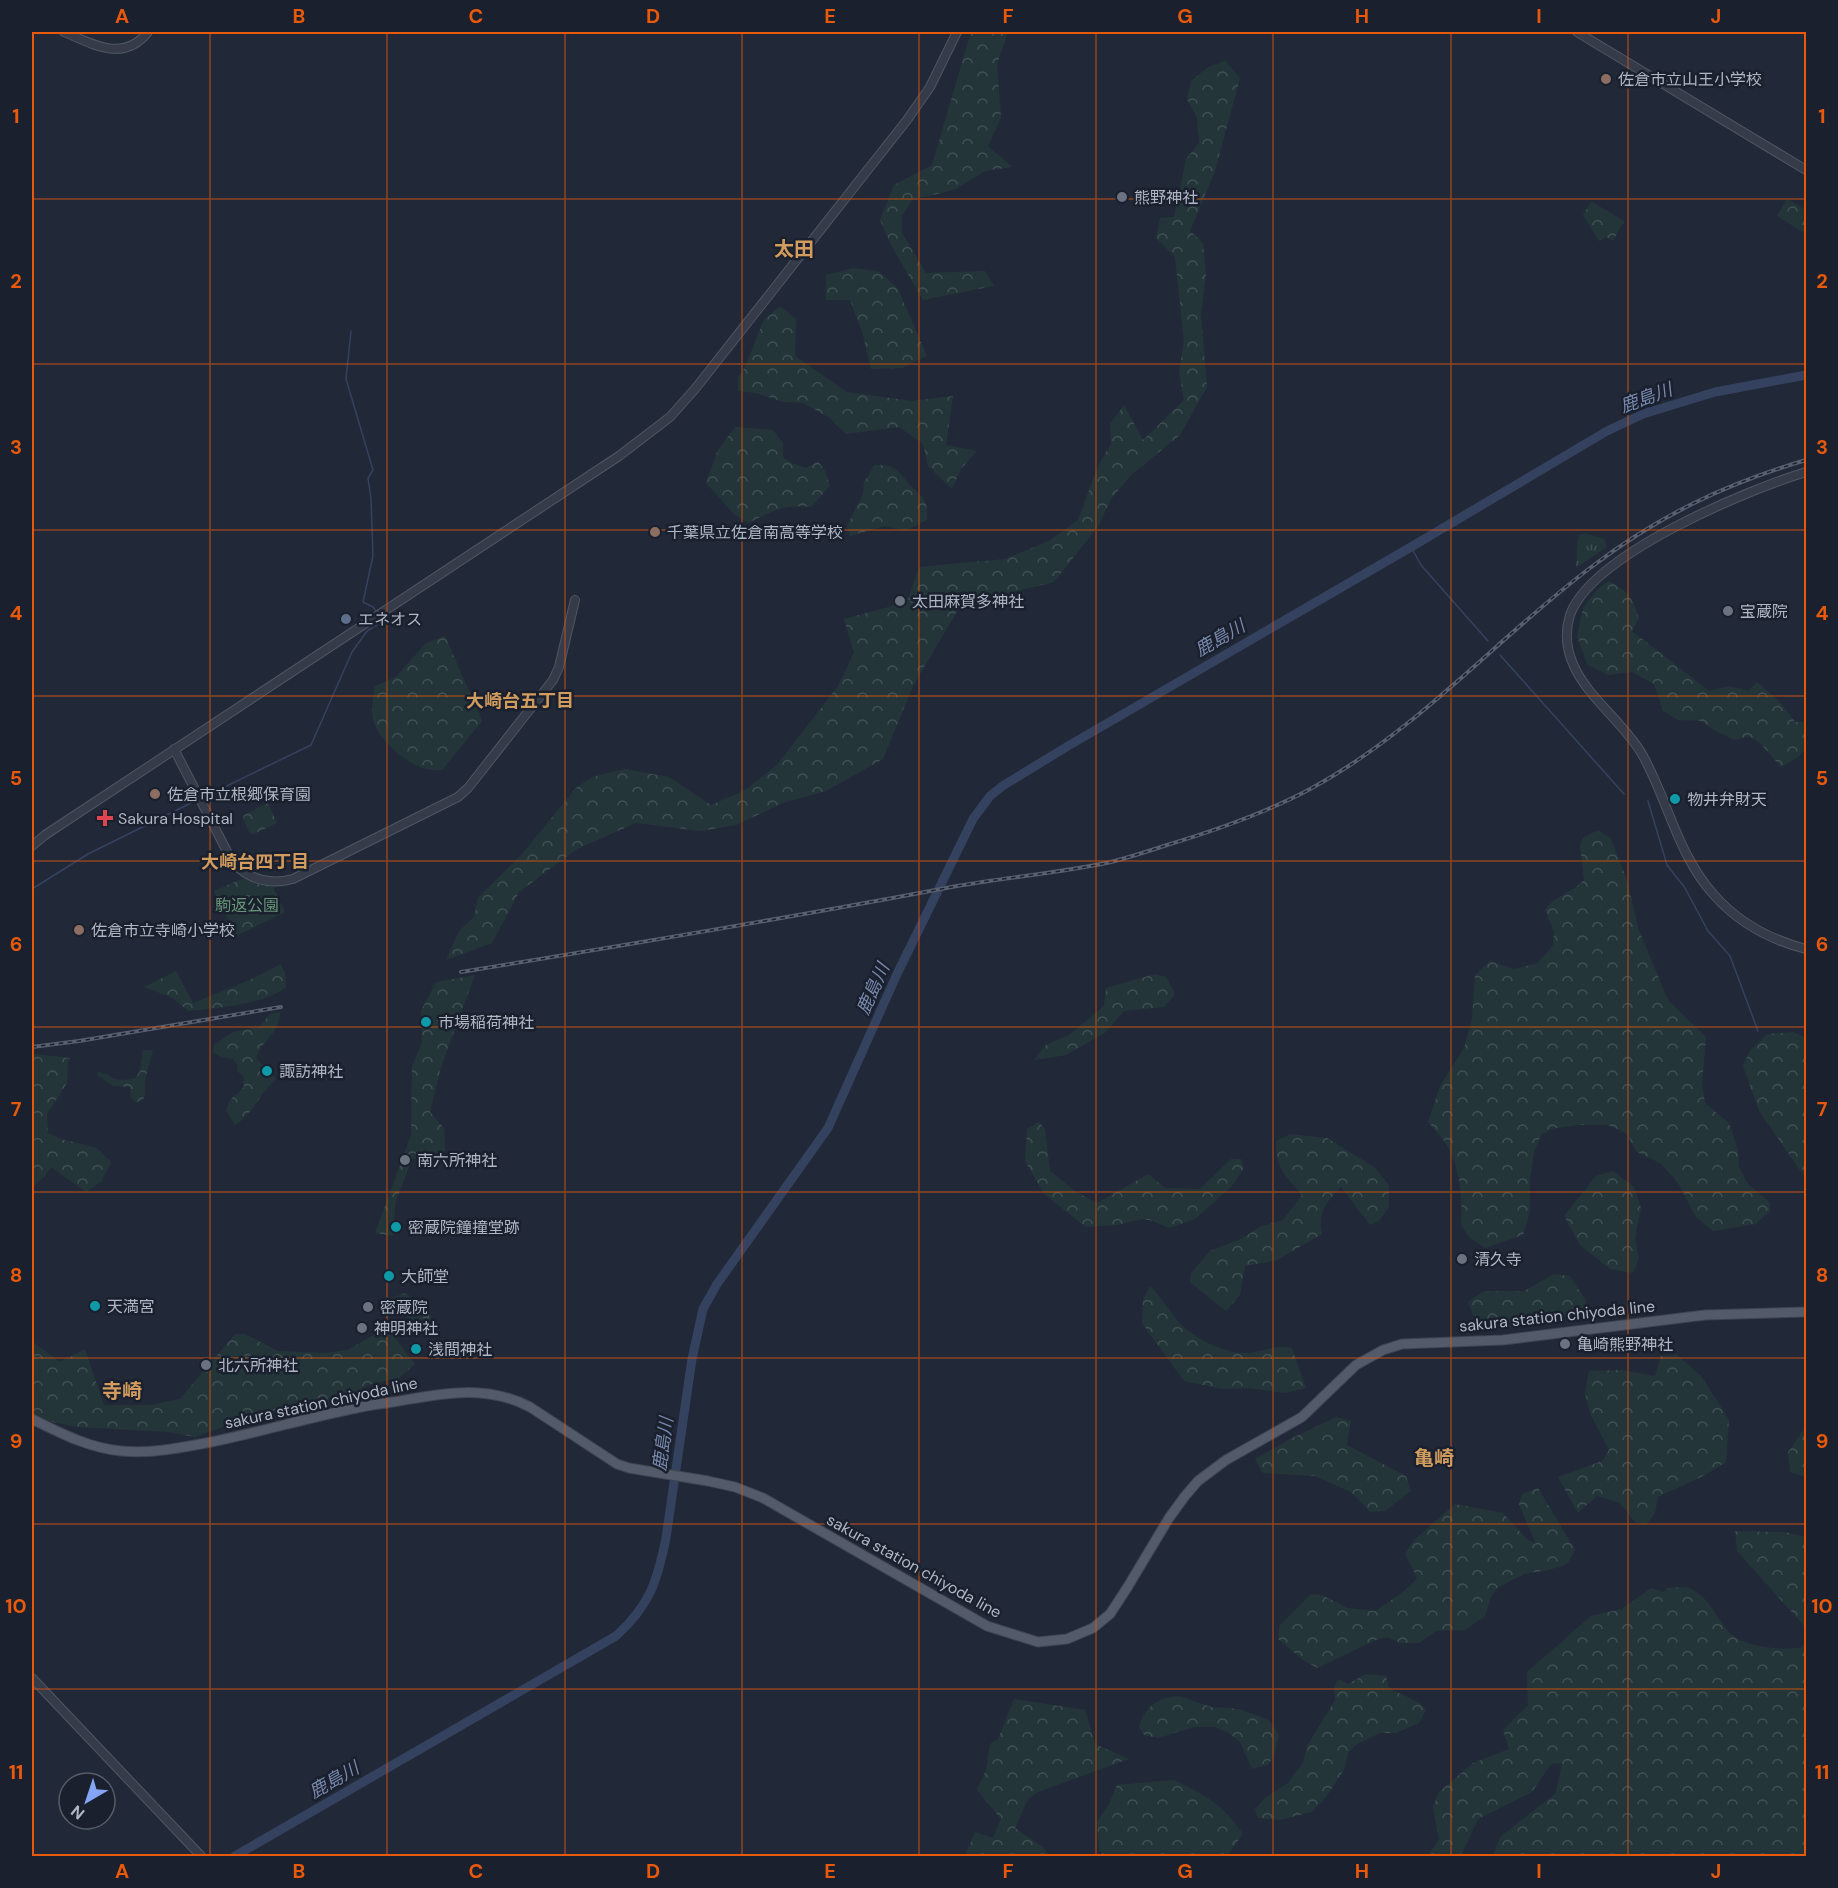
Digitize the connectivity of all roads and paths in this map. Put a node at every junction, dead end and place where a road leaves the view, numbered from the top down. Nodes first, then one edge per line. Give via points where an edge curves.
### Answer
1 (64, 32) edge
2 (148, 32) edge
3 (957, 32) edge
4 (1577, 32) edge
5 (1806, 170) edge
6 (1806, 472) edge
7 (575, 600) dead end
8 (174, 749) junction
9 (32, 846) edge
10 (1806, 949) edge
11 (1806, 1312) edge
12 (32, 1419) edge
13 (32, 1678) edge
14 (201, 1857) edge

1 - 2 street via 114,49 125,48
3 - 8 street via 930,87 906,120 670,417 619,456
4 - 5 street
6 - 10 street via 1736,498 1623,558 1584,590 1569,618 1567,635 1577,672 1641,752 1699,877 1725,907 1748,925
7 - 8 street via 553,680 468,788 458,797 293,879 257,880 232,863
8 - 9 street
11 - 12 main road, sakura station chiyoda line via 1705,1315 1503,1340 1402,1344 1383,1350 1356,1365 1302,1417 1226,1460 1198,1481 1169,1518 1110,1614 1080,1635 1055,1641 1032,1641 987,1626 763,1498 735,1487 616,1464 520,1402 490,1394 438,1393 358,1407 230,1438 144,1452 100,1447
13 - 14 street

